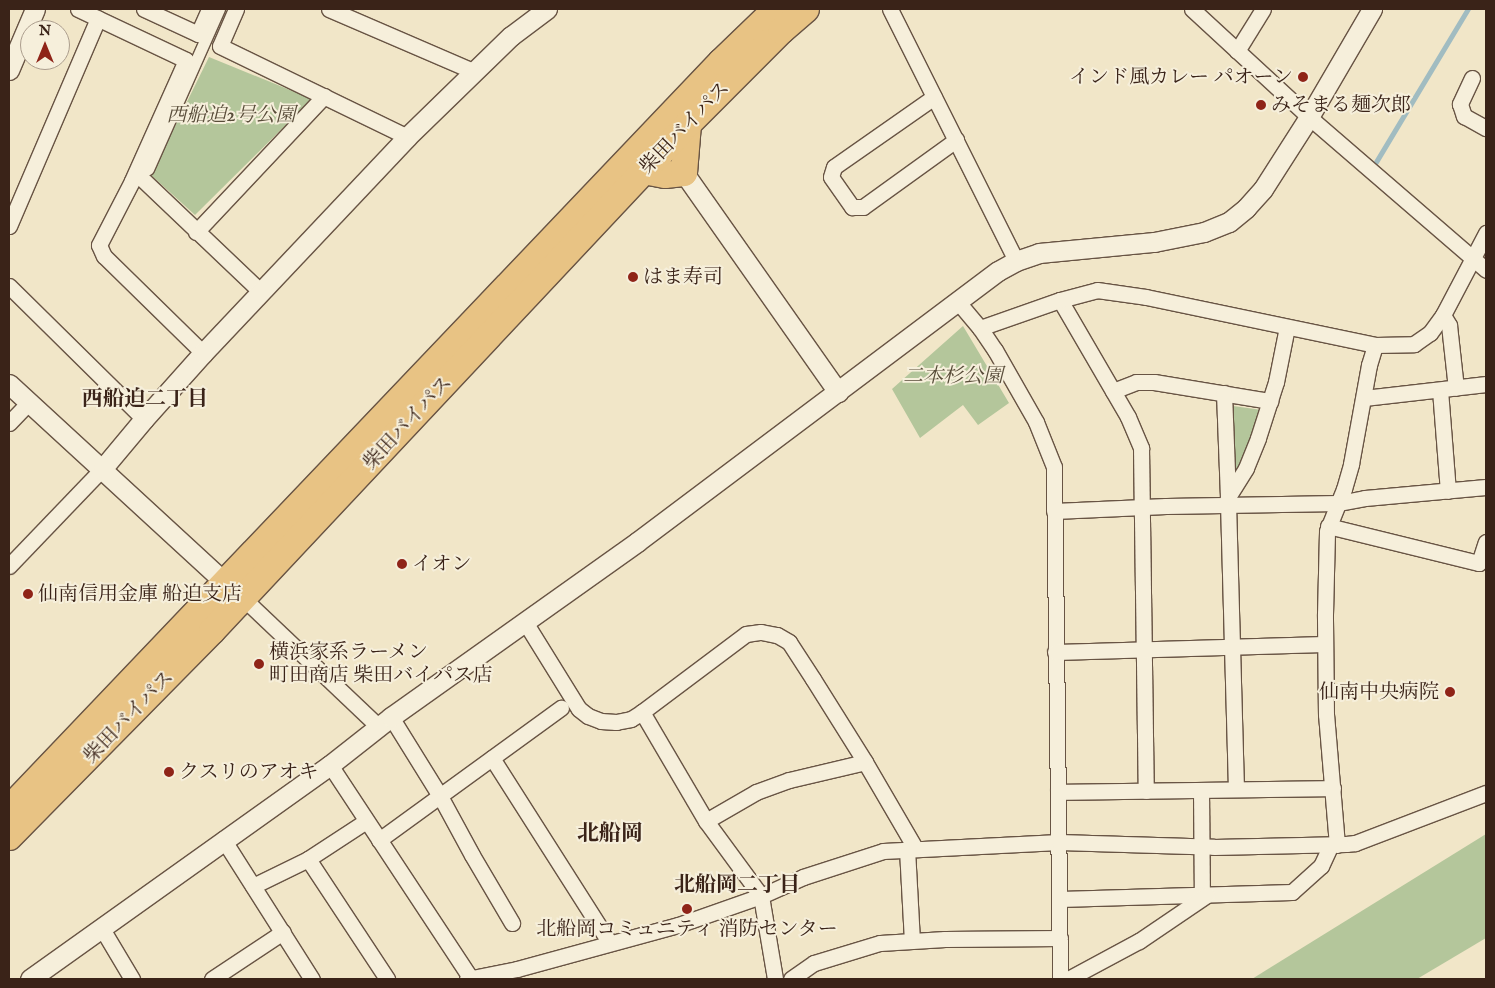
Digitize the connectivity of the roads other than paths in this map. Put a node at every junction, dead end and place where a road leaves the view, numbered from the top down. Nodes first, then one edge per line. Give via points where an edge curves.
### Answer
1 (34, 9) edge
2 (78, 9) edge
3 (144, 9) edge
4 (209, 9) edge
5 (219, 9) edge
6 (236, 9) edge
7 (329, 9) edge
8 (547, 9) edge
9 (776, 9) edge
10 (806, 9) edge
11 (890, 9) edge
12 (1192, 9) edge
13 (1263, 9) edge
14 (1372, 9) edge
15 (98, 18) junction
16 (1237, 51) junction
17 (9, 70) edge
18 (473, 71) junction
19 (1472, 78) dead end
20 (324, 96) junction
21 (934, 97) junction
22 (1310, 118) junction
23 (688, 124) junction
24 (1486, 128) edge
25 (407, 137) junction
26 (956, 140) junction
27 (142, 171) junction
28 (644, 171) junction
29 (684, 173) junction
30 (9, 226) edge
31 (196, 232) junction
32 (1486, 233) edge
33 (1473, 256) junction
34 (1016, 261) junction
35 (1486, 270) edge
36 (9, 286) edge
37 (261, 292) junction
38 (1060, 300) junction
39 (958, 302) junction
40 (1443, 315) junction
41 (1287, 327) junction
42 (980, 328) junction
43 (1375, 345) junction
44 (203, 353) junction
45 (9, 384) edge
46 (1486, 384) edge
47 (1456, 388) junction
48 (1440, 390) junction
49 (1113, 391) junction
50 (838, 392) junction
51 (1224, 393) junction
52 (1364, 398) junction
53 (1270, 401) junction
54 (29, 402) junction
55 (144, 419) junction
56 (9, 423) edge
57 (103, 468) junction
58 (1486, 487) edge
59 (1448, 491) junction
60 (1228, 501) junction
61 (1339, 502) junction
62 (1142, 507) junction
63 (1054, 511) junction
64 (1328, 526) junction
65 (1486, 542) edge
66 (9, 566) edge
67 (234, 591) junction
68 (524, 622) junction
69 (1325, 644) junction
70 (1233, 646) junction
71 (1143, 649) junction
72 (1055, 652) junction
73 (561, 708) dead end
74 (642, 712) junction
75 (385, 722) junction
76 (492, 758) junction
77 (865, 762) junction
78 (330, 765) junction
79 (1332, 788) junction
80 (1202, 790) junction
81 (1236, 790) junction
82 (1146, 791) junction
83 (1058, 792) junction
84 (1486, 793) edge
85 (440, 796) junction
86 (9, 809) edge
87 (366, 821) junction
88 (706, 821) junction
89 (9, 837) edge
90 (223, 839) junction
91 (379, 840) junction
92 (1059, 842) junction
93 (1334, 845) junction
94 (1203, 846) junction
95 (911, 848) junction
96 (308, 859) junction
97 (253, 886) junction
98 (1205, 895) junction
99 (760, 896) junction
100 (1060, 899) junction
101 (512, 923) dead end
102 (101, 927) junction
103 (283, 932) junction
104 (1060, 938) junction
105 (912, 941) junction
106 (610, 944) junction
107 (30, 979) edge
108 (132, 979) edge
109 (212, 979) edge
110 (312, 979) edge
111 (386, 979) edge
112 (469, 979) edge
113 (775, 979) edge
114 (791, 979) edge
115 (1060, 979) edge
116 (1068, 979) edge

1 - 17 street
2 - 15 street
3 - 4 street via 198,34
5 - 27 street
6 - 20 street via 220,46
7 - 18 street
8 - 18 street via 510,36
9 - 67 highway, 柴田バイパス via 721,62
10 - 23 highway, 柴田バイパス
11 - 21 street
12 - 16 street
13 - 16 street
14 - 22 street
15 - 27 street via 186,60
15 - 30 street
16 - 22 street
18 - 25 street
19 - 24 street via 1460,104 1464,116
20 - 25 street
20 - 31 street
21 - 26 street
21 - 26 street via 834,167 830,177 852,207 863,207
22 - 33 street
22 - 34 street via 1263,189 1229,222 1183,237 1060,250
23 - 28 highway, 柴田バイパス
23 - 29 highway
25 - 37 street
26 - 34 street
27 - 31 street
27 - 44 street via 99,245 104,256
28 - 29 highway via 665,175
28 - 67 highway, 柴田バイパス
29 - 50 street
31 - 37 street
32 - 33 street
33 - 35 street
33 - 40 street
34 - 39 street
36 - 55 street
37 - 44 street
38 - 41 street via 1097,290
38 - 42 street
38 - 49 street
39 - 42 street
39 - 50 street
40 - 43 street via 1430,333 1414,344
40 - 47 street via 1449,325
41 - 43 street
41 - 53 street
42 - 63 street via 1040,431 1054,467
43 - 52 street
44 - 55 street
45 - 54 street
46 - 47 street
47 - 48 street
48 - 52 street
48 - 59 street
49 - 51 street via 1136,382 1154,382
49 - 62 street via 1141,448
50 - 68 street
51 - 53 street
51 - 60 street
52 - 61 street via 1351,464
53 - 60 street via 1246,468
54 - 56 street
54 - 57 street
55 - 57 street
57 - 66 street
57 - 67 street
58 - 59 street
59 - 61 street
60 - 61 street
60 - 62 street
60 - 70 street
61 - 64 street
62 - 63 street
62 - 71 street
63 - 72 street
64 - 65 street via 1479,563
64 - 69 street
67 - 75 street
67 - 86 highway, 柴田バイパス
67 - 89 highway, 柴田バイパス
68 - 74 street via 579,709 588,716 616,722 631,719
68 - 75 street
69 - 70 street
69 - 79 street
70 - 71 street
70 - 81 street
71 - 72 street
71 - 82 street
72 - 83 street
73 - 76 street
74 - 77 street via 746,634 762,632 777,635 789,642
74 - 88 street
75 - 78 street
75 - 85 street
76 - 85 street
76 - 106 street
77 - 88 street via 789,780 756,792
77 - 95 street
78 - 87 street
78 - 90 street
79 - 81 street
79 - 93 street
80 - 81 street
80 - 82 street
80 - 94 street
82 - 83 street
83 - 92 street
84 - 93 street via 1355,843
85 - 91 street
85 - 101 street
87 - 91 street
87 - 96 street
88 - 99 street
90 - 97 street
90 - 102 street
91 - 112 street
92 - 94 street
92 - 95 street
92 - 100 street
93 - 94 street
93 - 98 street via 1321,866 1292,892
94 - 98 street
95 - 99 street via 883,851 850,861
95 - 105 street
96 - 97 street
96 - 111 street
97 - 103 street
98 - 100 street
98 - 116 street via 1139,941
99 - 106 street via 678,925
99 - 113 street
100 - 104 street
102 - 107 street
102 - 108 street
103 - 109 street
103 - 110 street
104 - 105 street
104 - 115 street
105 - 114 street via 880,943 814,963
106 - 112 street via 517,970

